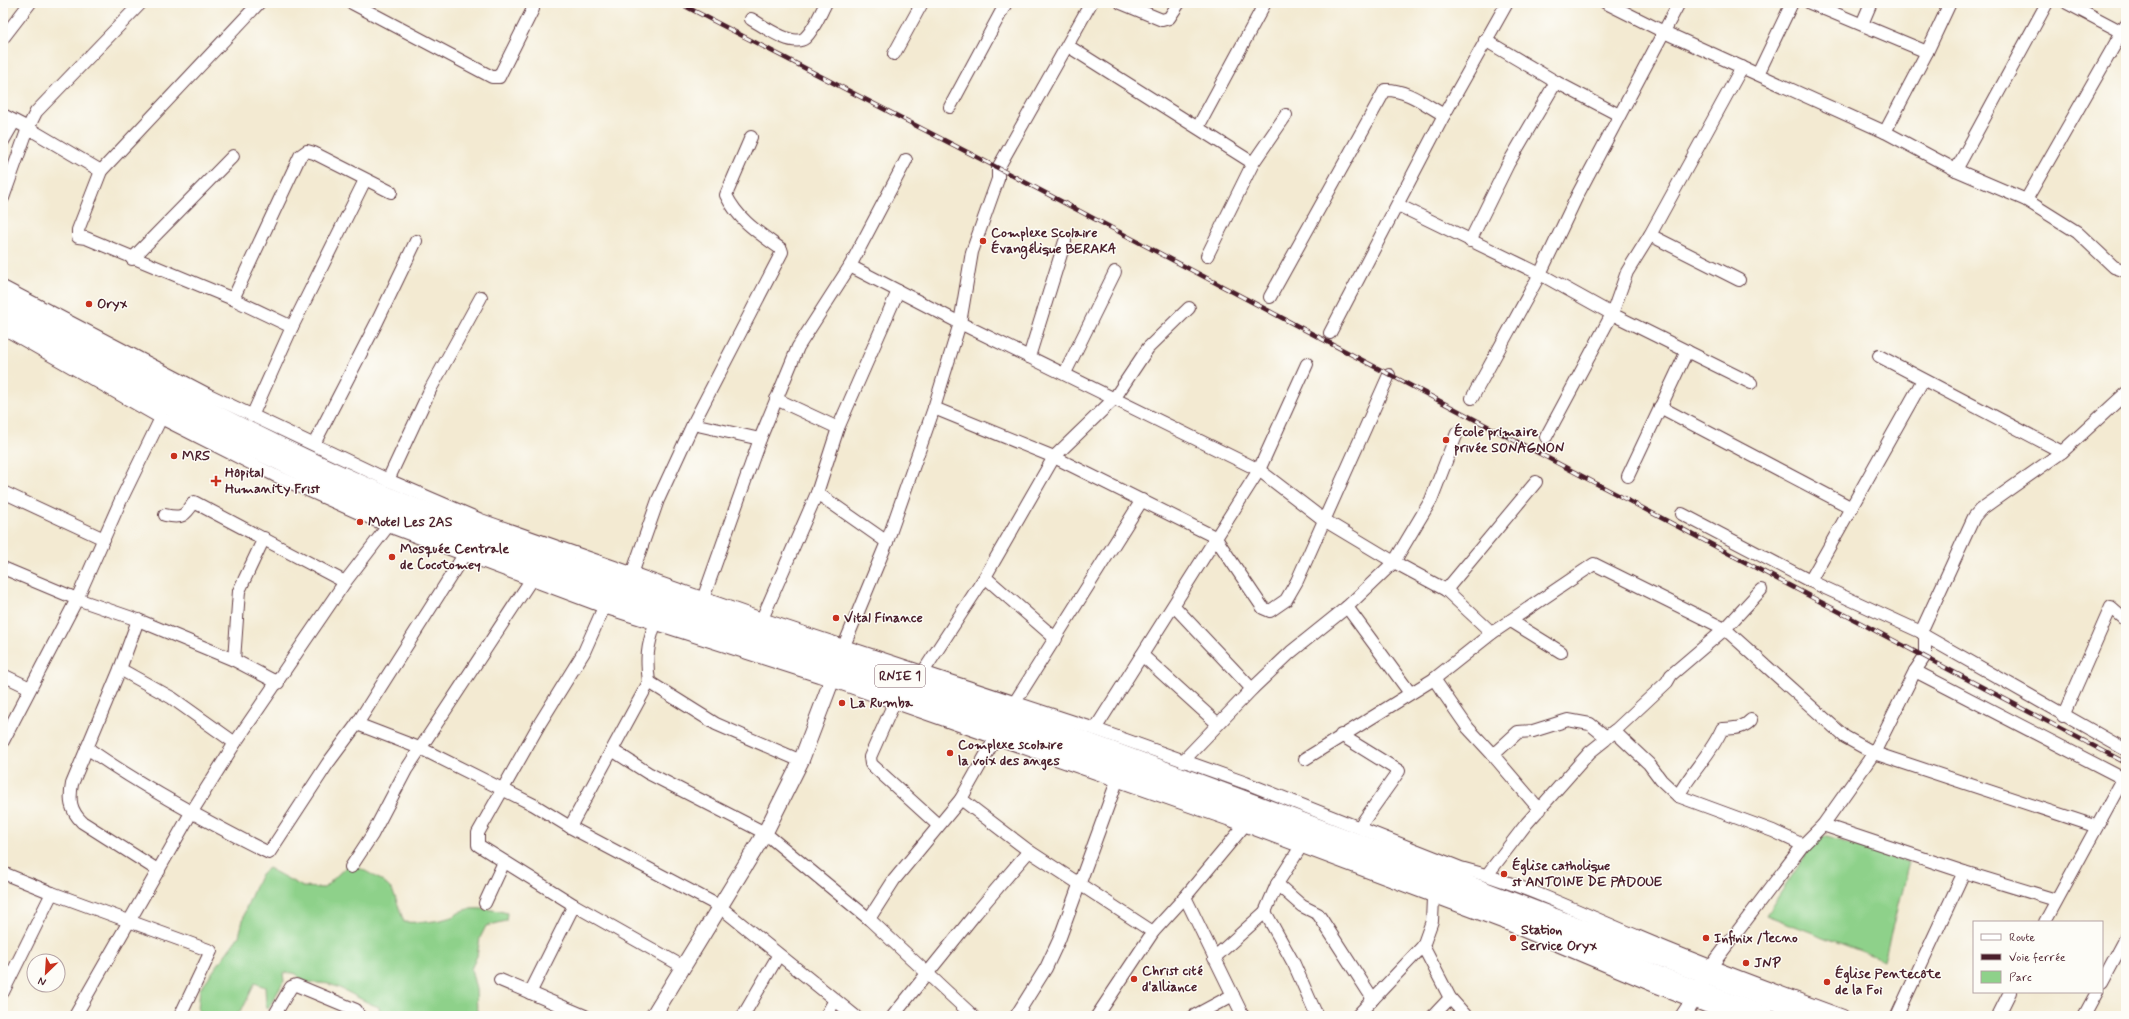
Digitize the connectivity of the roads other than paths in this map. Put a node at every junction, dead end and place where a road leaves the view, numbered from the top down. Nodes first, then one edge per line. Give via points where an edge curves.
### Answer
1 (30, 3) edge
2 (141, 3) edge
3 (259, 3) edge
4 (352, 3) edge
5 (826, 3) edge
6 (922, 3) edge
7 (1006, 3) edge
8 (1091, 3) edge
9 (1121, 3) edge
10 (1179, 3) edge
11 (1265, 3) edge
12 (1507, 3) edge
13 (1606, 3) edge
14 (1679, 3) edge
15 (1792, 3) edge
16 (1810, 3) edge
17 (1872, 3) edge
18 (1950, 3) edge
19 (2047, 3) edge
20 (2067, 3) edge
21 (533, 9) dead end
22 (751, 19) dead end
23 (1862, 24) junction
24 (2124, 30) edge
25 (1664, 32) junction
26 (3, 38) edge
27 (1485, 40) junction
28 (1068, 46) junction
29 (1927, 52) junction
30 (894, 54) dead end
31 (1742, 67) junction
32 (1758, 74) junction
33 (1556, 82) junction
34 (950, 106) dead end
35 (3, 115) edge
36 (1286, 115) dead end
37 (1444, 115) junction
38 (1619, 115) junction
39 (14, 122) junction
40 (1198, 127) junction
41 (28, 128) junction
42 (1885, 132) junction
43 (751, 137) dead end
44 (3, 141) edge
45 (233, 156) dead end
46 (906, 160) dead end
47 (1253, 163) junction
48 (1956, 170) junction
49 (101, 171) junction
50 (365, 180) junction
51 (391, 192) dead end
52 (3, 198) edge
53 (2026, 200) junction
54 (1398, 205) junction
55 (1650, 235) junction
56 (416, 241) dead end
57 (1065, 241) dead end
58 (1470, 241) junction
59 (1207, 256) dead end
60 (132, 259) junction
61 (850, 266) junction
62 (1115, 272) dead end
63 (2126, 272) edge
64 (1540, 274) junction
65 (1739, 280) dead end
66 (3, 286) edge
67 (898, 291) junction
68 (481, 297) dead end
69 (1270, 297) dead end
70 (232, 299) junction
71 (3, 302) edge
72 (1189, 308) dead end
73 (1612, 314) junction
74 (3, 316) edge
75 (960, 323) junction
76 (292, 327) junction
77 (3, 328) edge
78 (1330, 333) dead end
79 (1688, 351) junction
80 (1879, 356) dead end
81 (1029, 357) junction
82 (1307, 364) dead end
83 (1064, 373) junction
84 (1389, 375) dead end
85 (1923, 380) junction
86 (1751, 383) dead end
87 (2126, 393) edge
88 (1472, 398) dead end
89 (776, 399) junction
90 (1114, 399) junction
91 (1660, 407) junction
92 (934, 408) junction
93 (252, 416) junction
94 (162, 418) junction
95 (693, 424) junction
96 (838, 428) junction
97 (1457, 433) dead end
98 (1546, 437) dead end
99 (760, 439) junction
100 (314, 444) junction
101 (2062, 452) junction
102 (1054, 457) junction
103 (1259, 470) junction
104 (1628, 476) dead end
105 (388, 480) junction
106 (1536, 482) dead end
107 (3, 492) edge
108 (817, 493) junction
109 (1142, 500) junction
110 (1852, 508) junction
111 (1682, 514) dead end
112 (165, 515) dead end
113 (1324, 520) junction
114 (388, 526) junction
115 (1215, 537) junction
116 (264, 538) junction
117 (104, 539) junction
118 (887, 542) junction
119 (464, 555) junction
120 (1394, 562) junction
121 (3, 568) edge
122 (632, 574) junction
123 (985, 577) junction
124 (531, 580) junction
125 (1810, 580) junction
126 (345, 582) junction
127 (1446, 590) junction
128 (1761, 590) dead end
129 (703, 598) junction
130 (77, 599) junction
131 (1174, 606) junction
132 (604, 607) junction
133 (1347, 607) junction
134 (762, 619) junction
135 (138, 620) junction
136 (2126, 620) edge
137 (1511, 621) junction
138 (655, 624) junction
139 (1725, 629) junction
140 (1492, 633) junction
141 (1923, 634) junction
142 (1056, 639) junction
143 (1561, 652) dead end
144 (1142, 655) junction
145 (234, 660) junction
146 (838, 663) junction
147 (120, 669) junction
148 (1915, 671) junction
149 (923, 672) junction
150 (3, 675) edge
151 (1434, 679) junction
152 (649, 682) junction
153 (278, 683) junction
154 (30, 688) junction
155 (1252, 689) junction
156 (1410, 693) junction
157 (1015, 702) junction
158 (894, 703) junction
159 (2063, 716) junction
160 (1751, 720) dead end
161 (357, 724) junction
162 (1218, 724) junction
163 (1095, 728) junction
164 (1614, 731) junction
165 (1341, 735) junction
166 (996, 737) junction
167 (3, 741) edge
168 (235, 743) junction
169 (2125, 745) edge
170 (87, 748) junction
171 (422, 748) junction
172 (612, 750) junction
173 (1874, 753) junction
174 (1493, 755) junction
175 (1306, 759) dead end
176 (801, 761) junction
177 (1183, 761) junction
178 (2124, 780) edge
179 (1117, 781) junction
180 (502, 790) junction
181 (1678, 796) junction
182 (962, 799) junction
183 (1540, 810) junction
184 (190, 814) junction
185 (938, 825) junction
186 (1823, 825) junction
187 (1244, 826) junction
188 (1360, 826) junction
189 (2095, 826) junction
190 (570, 827) junction
191 (765, 833) junction
192 (1803, 845) junction
193 (1300, 848) junction
194 (1029, 851) junction
195 (504, 862) junction
196 (351, 867) dead end
197 (159, 871) junction
198 (1964, 872) junction
199 (3, 873) edge
200 (1487, 875) junction
201 (1081, 884) junction
202 (1277, 884) junction
203 (52, 893) junction
204 (1185, 898) junction
205 (1433, 898) junction
206 (2056, 900) junction
207 (485, 903) dead end
208 (574, 905) junction
209 (719, 906) junction
210 (1264, 912) junction
211 (869, 919) junction
212 (129, 920) junction
213 (2046, 921) edge
214 (1153, 932) junction
215 (2126, 937) edge
216 (1423, 946) junction
217 (778, 956) junction
218 (1214, 958) junction
219 (682, 966) junction
220 (927, 971) junction
221 (1708, 971) junction
222 (500, 980) dead end
223 (2103, 980) edge
224 (3, 992) edge
225 (530, 993) junction
226 (2010, 993) edge
227 (2096, 993) edge
228 (1233, 995) junction
229 (1696, 996) junction
230 (1450, 998) junction
231 (1373, 999) junction
232 (835, 1000) junction
233 (76, 1016) edge
234 (180, 1016) edge
235 (274, 1016) edge
236 (359, 1016) edge
237 (585, 1016) edge
238 (653, 1016) edge
239 (743, 1016) edge
240 (826, 1016) edge
241 (855, 1016) edge
242 (893, 1016) edge
243 (973, 1016) edge
244 (1016, 1016) edge
245 (1096, 1016) edge
246 (1194, 1016) edge
247 (1243, 1016) edge
248 (1317, 1016) edge
249 (1357, 1016) edge
250 (1433, 1016) edge
251 (1466, 1016) edge
252 (1683, 1016) edge
253 (1731, 1016) edge
254 (1767, 1016) edge
255 (1813, 1016) edge
256 (1843, 1016) edge
257 (1897, 1016) edge
258 (1998, 1016) edge
259 (2084, 1016) edge

1 - 26 street
2 - 41 street via 36,112
3 - 49 street
4 - 21 street via 492,76 499,77
5 - 22 street via 808,34 798,41 787,39
6 - 30 street
7 - 34 street
8 - 28 street
9 - 10 street via 1162,20 1169,18
11 - 40 street
12 - 27 street
13 - 25 street
14 - 25 street
15 - 32 street
16 - 23 street
17 - 23 street
18 - 29 street
19 - 48 street
20 - 24 street
23 - 29 street
24 - 53 street
25 - 31 street
25 - 38 street
27 - 33 street
27 - 37 street
28 - 40 street
28 - 75 street via 998,168 998,179 972,252
29 - 42 street
31 - 32 street
31 - 55 street
32 - 42 street
33 - 38 street
33 - 58 street via 1508,164
35 - 39 street
36 - 47 street
37 - 54 street
37 - 69 street via 1394,90 1385,90
38 - 64 street
39 - 41 street
39 - 44 street
40 - 47 street
41 - 49 street
41 - 52 street
42 - 48 street
43 - 95 street via 726,195 736,214 782,252
45 - 60 street
46 - 61 street
47 - 59 street
48 - 53 street
49 - 60 street via 78,237 86,238
50 - 51 street
50 - 70 street via 314,153 307,151 300,156
50 - 76 street
53 - 63 street via 2077,232 2114,267
54 - 58 street
54 - 78 street
55 - 65 street
55 - 73 street via 1627,272
56 - 100 street
57 - 81 street
58 - 64 street
60 - 70 street
61 - 67 street
61 - 89 street via 798,347
62 - 83 street
64 - 73 street
64 - 88 street
66 - 93 street via 174,378
67 - 75 street
67 - 96 street
68 - 105 street via 431,388
70 - 76 street
71 - 146 highway, RNIE 1 via 200,407 399,500
72 - 90 street via 1148,348
73 - 79 street
73 - 98 street
74 - 146 highway, RNIE 1 via 179,412 280,462 452,538 598,591
75 - 81 street
75 - 92 street
76 - 93 street
77 - 94 street
79 - 86 street
79 - 91 street
80 - 85 street
81 - 83 street
82 - 103 street
83 - 90 street
84 - 113 street
85 - 101 street
85 - 110 street
87 - 101 street
89 - 96 street
89 - 99 street
90 - 102 street
90 - 103 street
91 - 104 street
91 - 110 street
92 - 102 street
92 - 118 street
93 - 100 street
94 - 114 street via 274,475
94 - 117 street
95 - 99 street
95 - 122 street via 658,500
96 - 108 street
97 - 120 street via 1431,500
99 - 129 street
100 - 105 street
101 - 141 street via 1985,506 1974,517
102 - 109 street
102 - 123 street
103 - 113 street
103 - 115 street
105 - 122 street via 481,520
106 - 127 street
107 - 117 street
108 - 118 street
108 - 134 street
109 - 115 street
109 - 142 street
110 - 125 street
111 - 125 street
112 - 116 street via 181,517 194,502
113 - 115 street via 1286,600 1270,611 1263,608
113 - 120 street
114 - 119 street
114 - 126 street
115 - 131 street
116 - 126 street
116 - 145 street via 239,591
117 - 130 street
118 - 146 street
119 - 124 street
119 - 161 street
120 - 127 street
120 - 133 street
121 - 130 street
122 - 129 street
123 - 142 street
123 - 149 street
124 - 132 street
124 - 171 street
125 - 141 street
126 - 153 street
127 - 140 street
128 - 139 street
129 - 134 street
130 - 135 street
130 - 154 street
131 - 144 street
131 - 155 street
132 - 138 street
132 - 180 street via 584,652
133 - 155 street via 1291,652
133 - 156 street
134 - 146 street
135 - 145 street
135 - 147 street
136 - 159 street via 2111,607
137 - 139 street via 1594,564
137 - 140 street
137 - 143 street
138 - 146 street
138 - 152 street via 646,658
139 - 164 street via 1671,675 1667,682
139 - 173 street via 1845,737
140 - 151 street
141 - 148 street via 1924,656
141 - 159 street
142 - 157 street
144 - 162 street
144 - 163 street
145 - 153 street
146 - 149 street
146 - 158 street
146 - 176 main road
146 - 221 highway, RNIE 1 via 1240,797
146 - 229 highway, RNIE 1 via 1511,914
147 - 168 street via 172,698
147 - 170 street
148 - 173 street
148 - 178 street
149 - 157 street
150 - 154 street
151 - 156 street
151 - 174 street via 1468,728
152 - 172 street
152 - 176 street via 716,724
153 - 168 street
154 - 167 street
155 - 162 street
156 - 165 street
157 - 163 street
158 - 166 street
158 - 185 street via 870,757 871,764
159 - 169 street
160 - 181 street via 1746,726 1722,729 1716,742 1686,780
161 - 171 street
161 - 184 street via 269,853
162 - 177 street
163 - 177 street
164 - 174 street via 1606,737 1590,724 1568,720 1533,731 1518,732
164 - 181 street
164 - 183 street via 1590,752
165 - 175 street
165 - 188 street via 1398,771
166 - 179 street
166 - 182 street
168 - 184 street
170 - 184 street via 132,780
170 - 197 street via 72,784 70,803 74,814 82,822
171 - 180 street
171 - 196 street via 406,770 372,835
172 - 190 street
172 - 191 street via 648,773
173 - 186 street
173 - 189 street
174 - 183 street
176 - 191 main road
177 - 188 street
178 - 189 street
179 - 187 street
179 - 201 street
180 - 190 street via 534,805
180 - 195 street via 478,834 478,844
181 - 192 street via 1773,831
182 - 185 street
182 - 194 street
183 - 200 street
184 - 197 street
185 - 211 street via 894,880
186 - 192 street
186 - 198 street
187 - 193 street
187 - 204 street
188 - 200 street via 1462,868
189 - 206 street
190 - 209 street
191 - 209 main road
191 - 211 street
192 - 221 street
193 - 202 street
193 - 205 street
194 - 201 street
194 - 220 street
195 - 207 street
195 - 208 street
197 - 212 street
198 - 206 street
198 - 257 street
199 - 203 street
200 - 221 street
201 - 214 street
201 - 244 street via 1046,968
202 - 210 street
202 - 231 street via 1302,906 1318,914
203 - 212 street
203 - 224 street
204 - 214 street
204 - 218 street
205 - 216 street via 1432,921
205 - 229 street
206 - 213 street
208 - 219 street
208 - 225 street
209 - 217 street
209 - 219 main road
210 - 218 street
210 - 248 street via 1294,964
211 - 220 street
212 - 233 street
212 - 234 street via 211,951
214 - 245 street
215 - 223 street
216 - 230 street
216 - 231 street
217 - 232 street
217 - 239 street
218 - 228 street
219 - 238 main road
220 - 242 street
220 - 243 street
221 - 229 main road
221 - 255 highway, RNIE 1
221 - 256 street
222 - 225 street
225 - 237 street
226 - 258 street
227 - 259 street
228 - 246 street
228 - 247 street
229 - 252 main road
229 - 253 street
229 - 254 highway, RNIE 1
230 - 250 street
230 - 251 street
231 - 249 street
232 - 240 street
232 - 241 street
235 - 236 street via 291,987 296,985 356,1010

